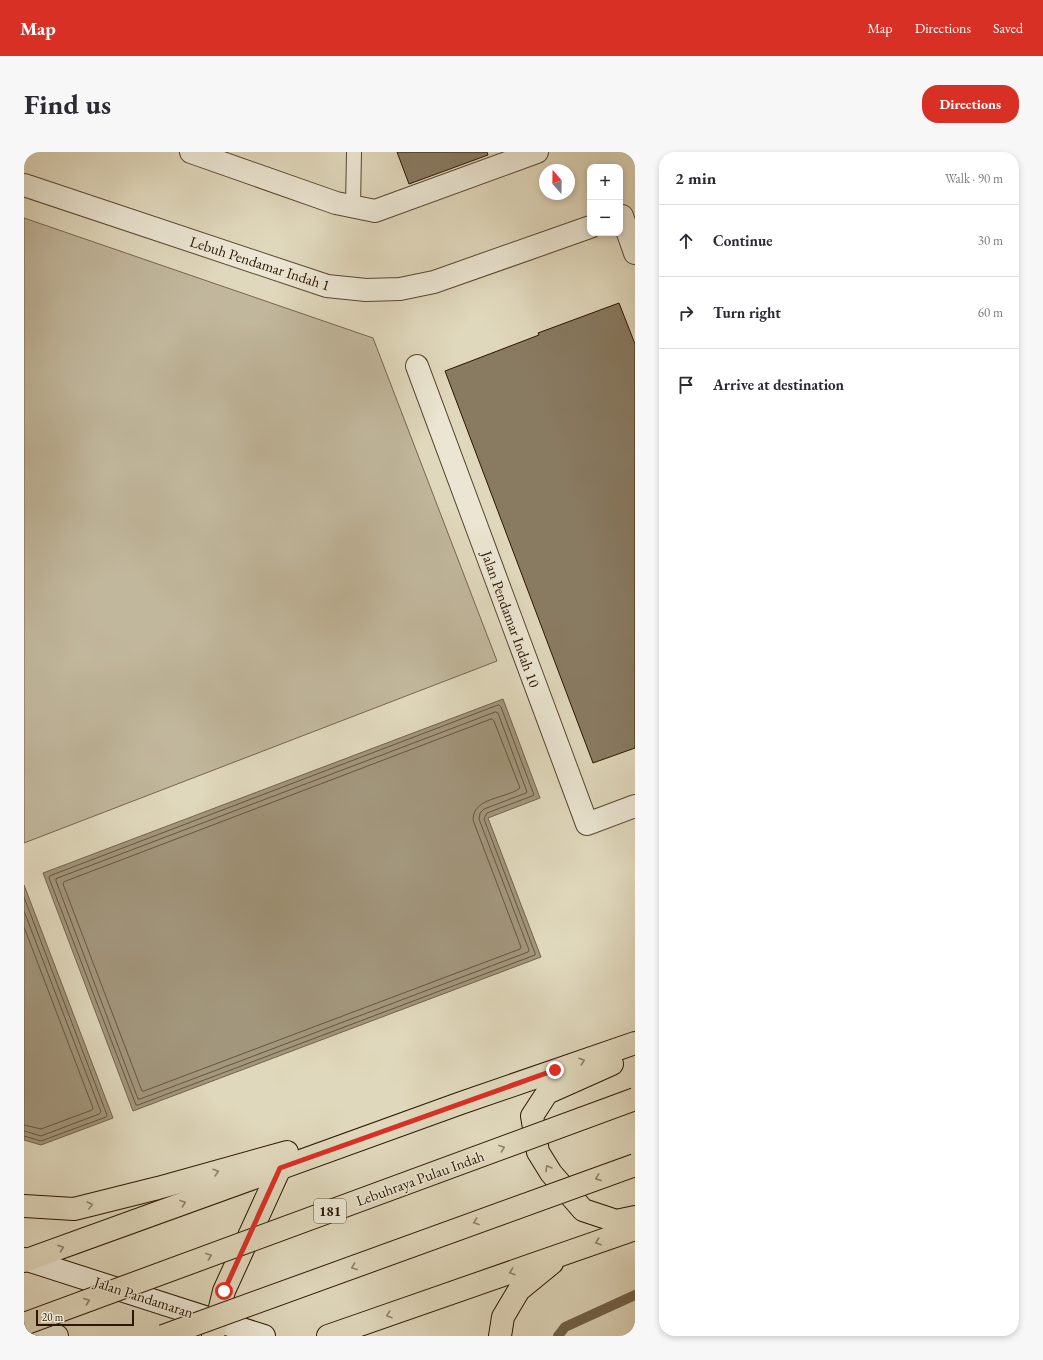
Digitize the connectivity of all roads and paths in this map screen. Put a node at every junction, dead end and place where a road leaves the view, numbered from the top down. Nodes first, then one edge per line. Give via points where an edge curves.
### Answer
1 (191, 152) edge
2 (354, 152) edge
3 (537, 152) edge
4 (24, 185) edge
5 (354, 206) junction
6 (626, 215) edge
7 (587, 228) edge
8 (635, 253) edge
9 (417, 366) dead end
10 (635, 806) edge
11 (635, 1043) edge
12 (635, 1050) edge
13 (635, 1099) edge
14 (461, 1103) junction
15 (635, 1165) edge
16 (280, 1168) junction
17 (24, 1206) edge
18 (635, 1217) edge
19 (635, 1229) edge
20 (562, 1254) junction
21 (25, 1265) edge
22 (24, 1324) edge
23 (216, 1329) edge
24 (57, 1336) edge
25 (163, 1336) edge
26 (264, 1336) edge
27 (328, 1336) edge
28 (500, 1336) edge

1 - 5 street via 336,203
2 - 5 lane
3 - 5 street via 375,210
4 - 7 street, Lebuh Pendamar Indah 1 via 327,286 366,290 400,289 434,282
6 - 8 street
9 - 10 street, Jalan Pendamar Indah 10 via 586,824
14 -> 11 main road
18 -> 12 main road via 616,1221 583,1210 551,1173 538,1152 532,1116 547,1093 615,1062
22 -> 13 main road, Lebuhraya Pulau Indah / 181, bridge
14 - 16 main road
17 -> 14 main road via 74,1209
15 -> 25 main road, bridge
21 -> 16 main road
16 - 23 main road via 224,1291
19 -> 20 main road
20 -> 27 main road
20 - 28 main road via 519,1290 503,1317
21 - 23 street, Jalan Pandamaran
22 - 24 street
23 - 26 street, Jalan Pandamaran

